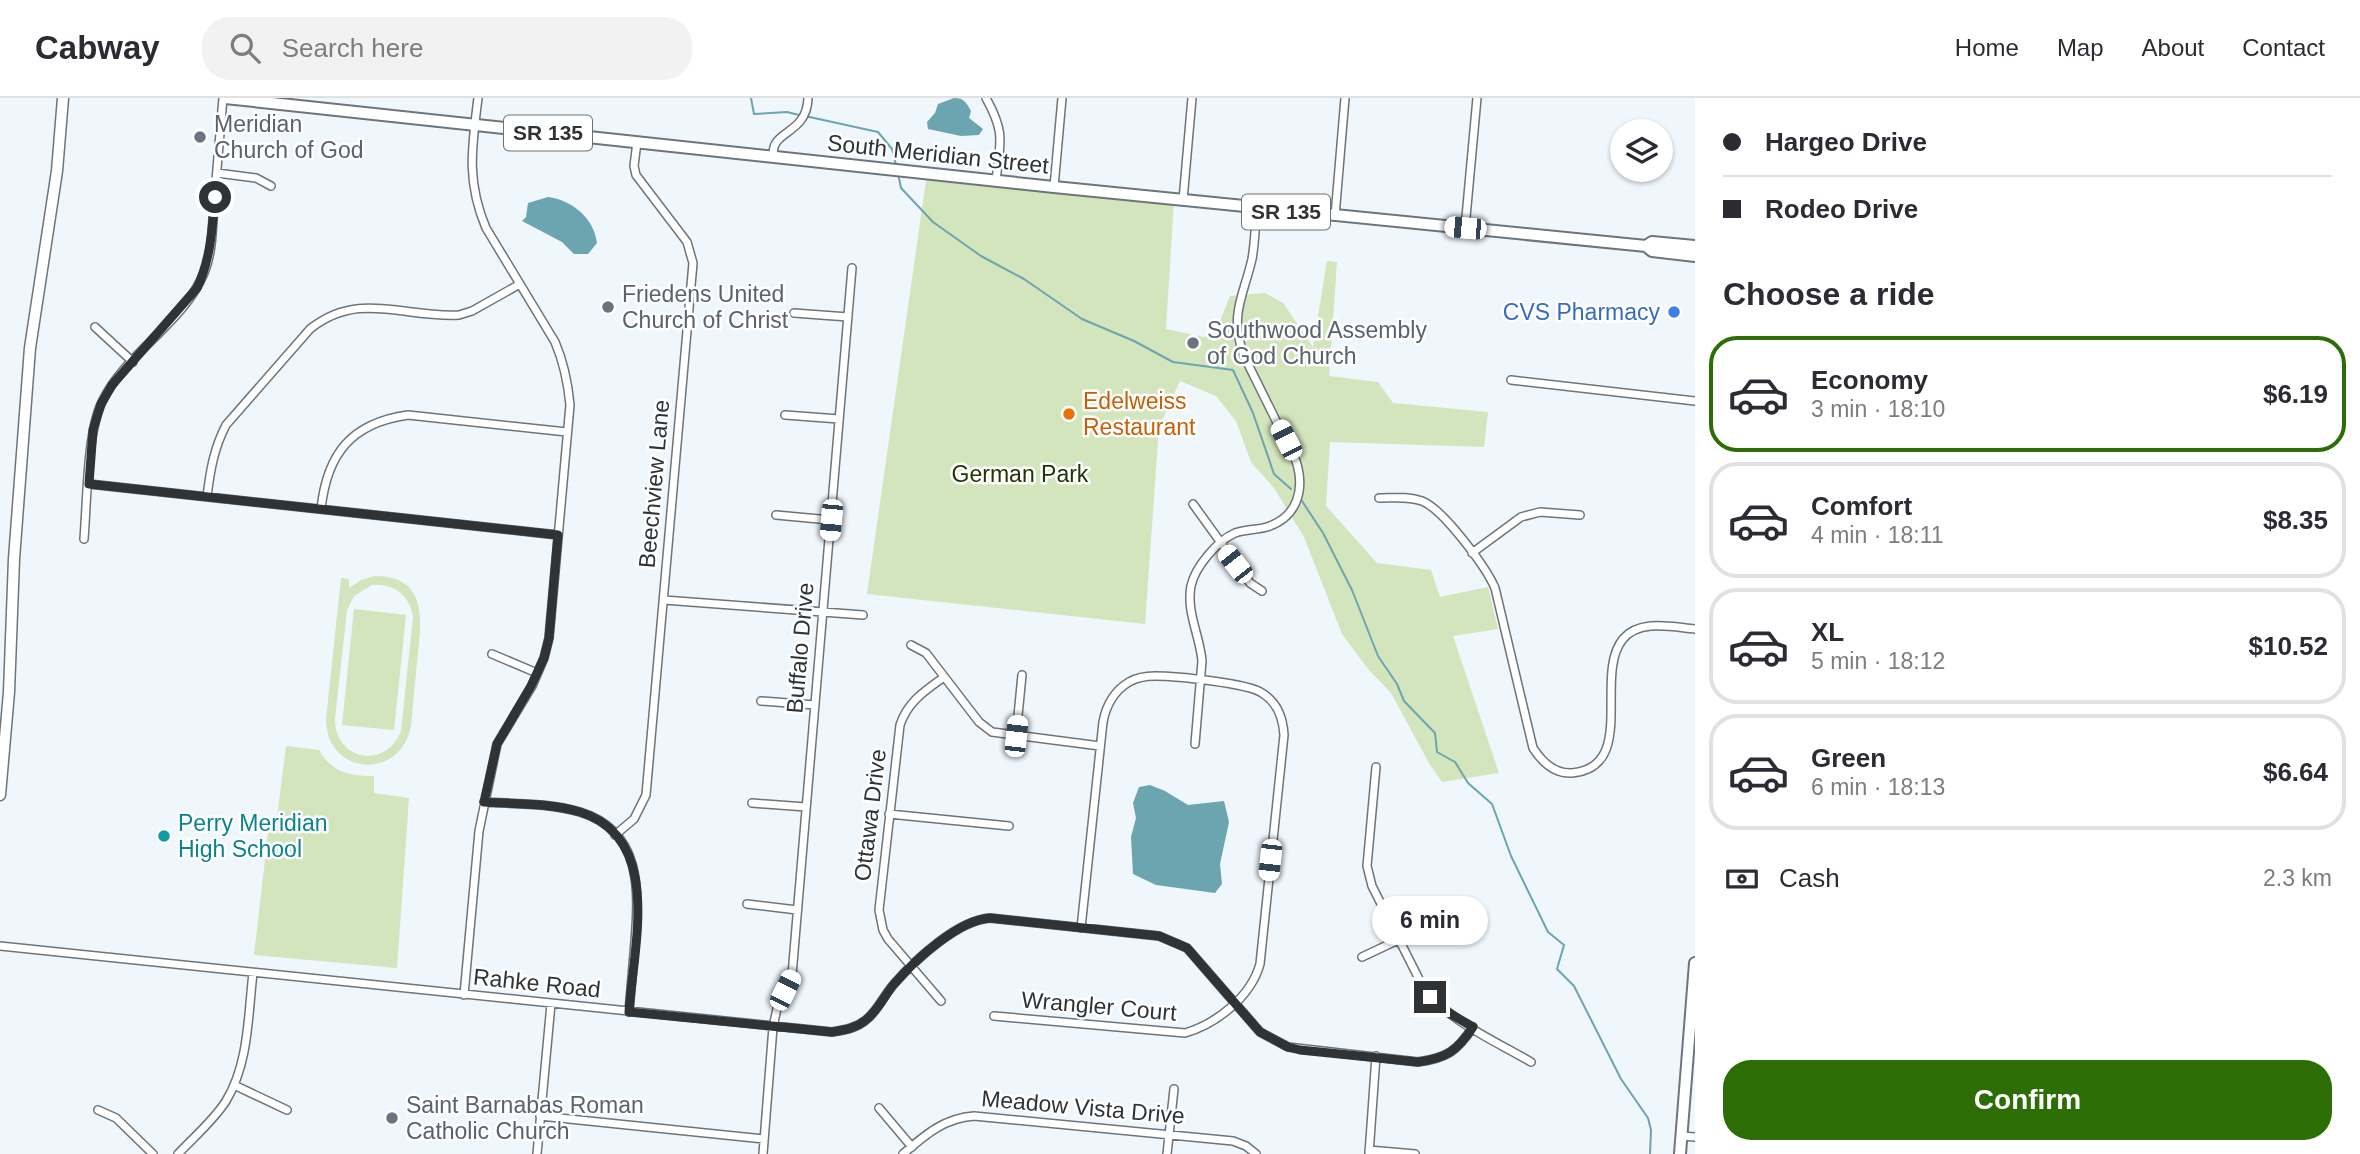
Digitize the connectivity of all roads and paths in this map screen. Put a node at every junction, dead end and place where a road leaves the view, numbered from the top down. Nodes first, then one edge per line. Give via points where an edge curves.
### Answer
1 (64, 98) edge
2 (224, 98) edge
3 (478, 98) edge
4 (808, 98) edge
5 (986, 98) edge
6 (1062, 98) edge
7 (1192, 98) edge
8 (1345, 98) edge
9 (1477, 98) edge
10 (475, 125) junction
11 (637, 142) junction
12 (774, 157) junction
13 (217, 173) junction
14 (996, 181) junction
15 (271, 186) dead end
16 (1054, 187) junction
17 (1183, 200) junction
18 (1257, 209) junction
19 (1335, 216) junction
20 (1465, 228) junction
21 (1646, 246) junction
22 (1695, 246) edge
23 (1695, 256) edge
24 (852, 268) dead end
25 (520, 284) junction
26 (794, 313) dead end
27 (848, 317) junction
28 (95, 327) dead end
29 (133, 362) junction
30 (1511, 380) dead end
31 (1695, 401) edge
32 (785, 415) dead end
33 (839, 419) junction
34 (567, 432) junction
35 (89, 484) junction
36 (208, 497) junction
37 (1379, 498) dead end
38 (1193, 504) dead end
39 (321, 509) junction
40 (776, 515) dead end
41 (1580, 515) dead end
42 (831, 520) junction
43 (558, 535) junction
44 (84, 539) dead end
45 (1220, 544) junction
46 (1472, 553) junction
47 (1262, 591) dead end
48 (664, 600) junction
49 (822, 612) junction
50 (863, 615) dead end
51 (1695, 629) edge
52 (911, 645) dead end
53 (492, 654) dead end
54 (537, 673) junction
55 (1022, 675) dead end
56 (944, 677) junction
57 (1201, 681) junction
58 (5, 691) edge
59 (761, 701) dead end
60 (815, 705) junction
61 (1016, 736) junction
62 (1195, 744) dead end
63 (1100, 746) junction
64 (1376, 767) dead end
65 (0, 795) edge
66 (484, 802) junction
67 (752, 803) dead end
68 (806, 807) junction
69 (889, 814) junction
70 (1009, 826) dead end
71 (615, 835) junction
72 (747, 904) dead end
73 (797, 910) junction
74 (1081, 928) junction
75 (1398, 940) junction
76 (0, 946) edge
77 (1362, 957) dead end
78 (1695, 963) edge
79 (911, 966) junction
80 (253, 973) junction
81 (464, 995) junction
82 (941, 1001) dead end
83 (1234, 1003) junction
84 (551, 1004) junction
85 (629, 1012) junction
86 (994, 1016) dead end
87 (773, 1027) junction
88 (1473, 1027) junction
89 (1376, 1056) junction
90 (1531, 1062) dead end
91 (234, 1085) junction
92 (1174, 1089) dead end
93 (879, 1108) dead end
94 (98, 1110) dead end
95 (287, 1110) dead end
96 (540, 1116) junction
97 (1169, 1135) junction
98 (1681, 1136) junction
99 (1695, 1137) edge
100 (764, 1139) junction
101 (912, 1147) junction
102 (1369, 1152) edge
103 (153, 1154) edge
104 (178, 1154) edge
105 (537, 1154) edge
106 (763, 1154) edge
107 (903, 1154) edge
108 (1167, 1154) edge
109 (1256, 1154) edge
110 (1415, 1154) edge
111 (1680, 1154) edge

1 - 58 main road via 30,348
2 - 10 main road, South Meridian Street / SR 135
2 - 13 street
3 - 10 street
4 - 12 street via 806,114 796,128 777,140
5 - 14 street via 1001,135
6 - 16 street
7 - 17 street
8 - 19 street
9 - 20 street
10 - 11 main road, South Meridian Street / SR 135
10 - 25 street via 472,180 478,209
11 - 12 main road, South Meridian Street / SR 135
11 - 48 street, Beechview Lane via 636,175 687,243 693,262
12 - 14 main road, South Meridian Street / SR 135
13 - 15 street via 256,178
13 - 29 street via 205,270 185,304
14 - 16 main road, South Meridian Street / SR 135
16 - 17 main road, South Meridian Street / SR 135
17 - 18 main road, South Meridian Street / SR 135
18 - 19 main road, South Meridian Street / SR 135
18 - 45 street via 1252,257 1237,310 1238,340 1296,461 1301,486 1295,505 1282,520 1237,532
19 - 20 main road, South Meridian Street / SR 135
20 - 21 main road, South Meridian Street / SR 135
21 - 22 main road, South Meridian Street / SR 135 via 1653,242
21 - 23 main road, South Meridian Street / SR 135 via 1652,251
24 - 27 street, Buffalo Drive
25 - 34 street via 562,360 569,386
25 - 36 street via 459,316 361,307 326,317 226,425 212,461
26 - 27 street
27 - 33 street, Buffalo Drive
28 - 29 street
29 - 35 street via 101,404 93,430
30 - 31 street
32 - 33 street
33 - 42 street, Buffalo Drive
34 - 39 street via 408,415 382,420 356,434 333,461 323,486
34 - 43 street
35 - 36 street
35 - 44 street
36 - 39 street
37 - 46 street via 1406,497 1429,504
38 - 45 street
39 - 43 street
40 - 42 street
41 - 46 street via 1540,512 1521,517
42 - 49 street, Buffalo Drive
43 - 54 street via 549,638
45 - 47 street via 1250,583
45 - 57 street via 1199,568 1190,589 1201,648
46 - 51 street via 1495,588 1533,748 1542,762 1556,771 1586,770 1605,753 1612,665 1623,639 1643,627
48 - 49 street
48 - 71 street, Beechview Lane via 646,795 634,819
49 - 50 street
49 - 60 street, Buffalo Drive
52 - 56 street via 926,653
53 - 54 street
54 - 66 street via 497,744
55 - 61 street
56 - 61 street via 979,722 992,732
56 - 69 street, Ottawa Drive via 904,712
57 - 62 street
57 - 63 street, Wrangler Court via 1154,676 1129,682 1105,709
57 - 83 street, Wrangler Court via 1255,688 1273,702 1284,728 1259,964 1251,986
58 - 65 main road
59 - 60 street
60 - 68 street, Buffalo Drive
61 - 63 street
63 - 74 street, Wrangler Court
64 - 75 street via 1367,866
66 - 71 street via 565,808 600,822
66 - 81 street
67 - 68 street
68 - 73 street, Buffalo Drive
69 - 70 street
69 - 79 street, Ottawa Drive via 880,920 888,939
71 - 85 street via 632,860 638,886
72 - 73 street
73 - 87 street, Buffalo Drive via 792,975
74 - 79 street, Rahke Road via 978,919
74 - 83 street, Rahke Road via 1159,936 1178,943 1197,957
75 - 77 street
75 - 88 street via 1430,997
76 - 80 street, Rahke Road
78 - 98 main road
79 - 82 street, Ottawa Drive
79 - 87 street, Rahke Road via 868,1018 851,1029
80 - 81 street, Rahke Road
80 - 91 street via 245,1049
81 - 84 street, Rahke Road
83 - 86 street, Wrangler Court via 1204,1026 1185,1033
83 - 89 street, Rahke Road via 1260,1032 1288,1047
84 - 85 street, Rahke Road
84 - 96 street
85 - 87 street, Rahke Road
87 - 100 street, Buffalo Drive
88 - 89 street, Rahke Road via 1458,1048 1438,1059 1418,1062
88 - 90 street
89 - 102 street
91 - 95 street
91 - 104 street via 225,1103
92 - 97 street
93 - 101 street
94 - 103 street via 116,1118
96 - 100 street
96 - 105 street
97 - 101 street, Meadow Vista Drive via 974,1115 945,1122
97 - 108 street
97 - 109 street, Meadow Vista Drive via 1233,1141
98 - 99 street
98 - 111 main road
100 - 106 street, Buffalo Drive
101 - 107 street, Meadow Vista Drive
102 - 110 street

